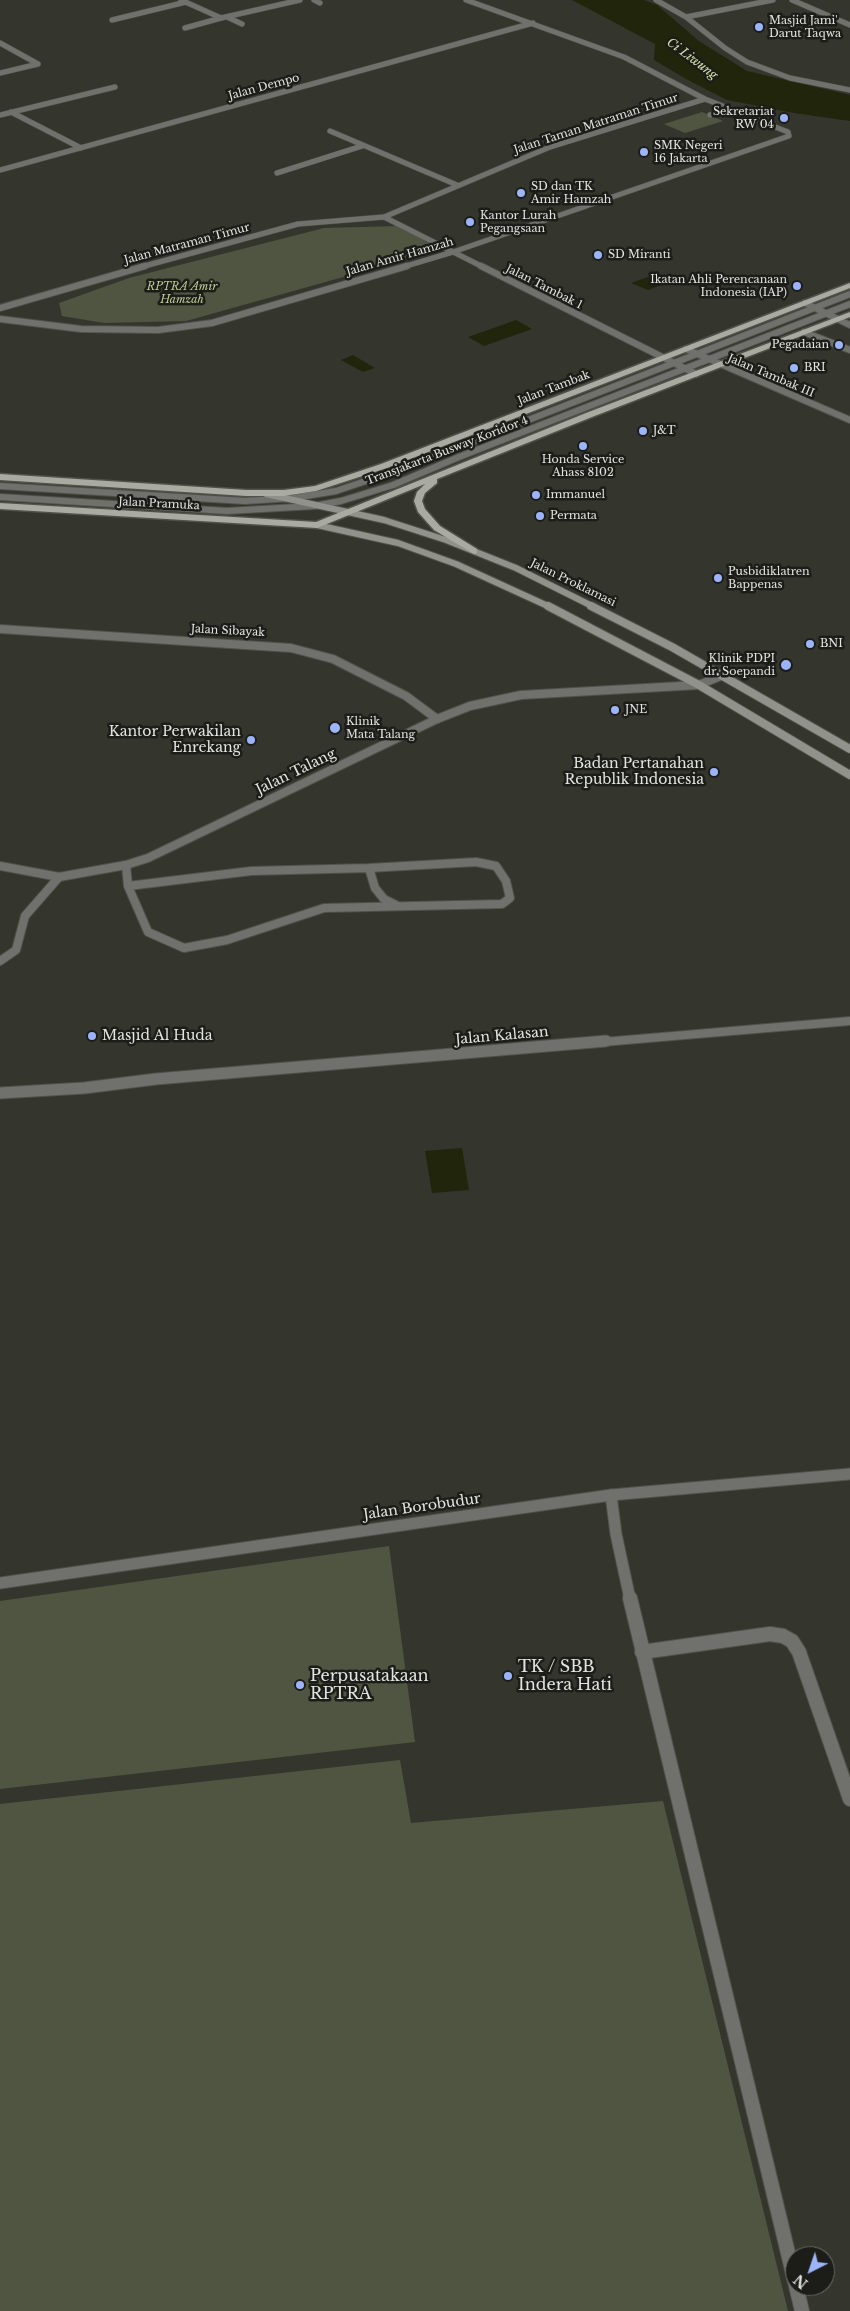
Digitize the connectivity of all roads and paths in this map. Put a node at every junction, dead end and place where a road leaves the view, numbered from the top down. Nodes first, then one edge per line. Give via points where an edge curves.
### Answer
1 (300, 0) edge
2 (314, 0) edge
3 (466, 0) edge
4 (656, 0) edge
5 (773, 0) edge
6 (792, 0) edge
7 (183, 1) edge
8 (765, 1) edge
9 (320, 3) dead end
10 (227, 17) junction
11 (686, 17) junction
12 (221, 18) junction
13 (112, 20) dead end
14 (533, 23) junction
15 (242, 24) dead end
16 (850, 25) edge
17 (185, 28) dead end
18 (0, 43) edge
19 (0, 73) edge
20 (115, 87) dead end
21 (850, 90) edge
22 (705, 99) junction
23 (731, 109) junction
24 (11, 112) junction
25 (0, 115) edge
26 (710, 115) dead end
27 (330, 131) dead end
28 (362, 146) junction
29 (81, 148) junction
30 (0, 170) edge
31 (277, 173) dead end
32 (457, 185) junction
33 (384, 217) junction
34 (453, 252) junction
35 (850, 285) edge
36 (850, 294) edge
37 (805, 303) junction
38 (850, 304) edge
39 (0, 308) edge
40 (816, 308) junction
41 (826, 313) junction
42 (850, 314) edge
43 (0, 319) edge
44 (837, 319) junction
45 (850, 325) edge
46 (804, 332) junction
47 (686, 349) junction
48 (850, 350) edge
49 (697, 354) junction
50 (662, 357) junction
51 (709, 359) junction
52 (673, 363) junction
53 (720, 365) junction
54 (684, 369) junction
55 (696, 374) junction
56 (850, 420) edge
57 (444, 473) junction
58 (0, 477) edge
59 (0, 486) edge
60 (228, 492) joint
61 (263, 494) junction
62 (0, 497) edge
63 (293, 498) junction
64 (323, 505) junction
65 (0, 506) edge
66 (351, 512) junction
67 (317, 525) junction
68 (474, 551) junction
69 (0, 629) edge
70 (723, 675) junction
71 (699, 685) junction
72 (437, 719) junction
73 (850, 748) edge
74 (850, 775) edge
75 (126, 865) junction
76 (0, 866) edge
77 (369, 868) junction
78 (59, 877) junction
79 (128, 886) junction
80 (397, 906) junction
81 (0, 961) edge
82 (850, 1021) edge
83 (0, 1093) edge
84 (850, 1474) edge
85 (610, 1496) junction
86 (0, 1583) edge
87 (642, 1652) junction
88 (850, 1799) edge
89 (786, 2246) edge
90 (798, 2296) edge
91 (802, 2311) edge

1 - 10 street
2 - 9 street
3 - 14 street
4 - 11 street
5 - 8 street
6 - 16 street
7 - 12 street
7 - 13 street
8 - 11 street
10 - 12 street
10 - 15 street
11 - 21 street via 724,48 756,66 790,78
12 - 17 street
14 - 22 street via 634,62
14 - 29 street, Jalan Dempo
18 - 19 street via 38,64
20 - 24 street
22 - 23 street
22 - 32 street, Jalan Taman Matraman Timur via 550,147
23 - 26 street
23 - 34 street, Jalan Amir Hamzah via 788,132 789,136
24 - 25 street
24 - 29 street
27 - 28 street
28 - 31 street
28 - 32 street
29 - 30 street, Jalan Dempo
32 - 33 street, Jalan Taman Matraman Timur
33 - 34 street, Jalan Tambak 1
33 - 39 street, Jalan Matraman Timur via 298,224
34 - 43 street, Jalan Amir Hamzah via 212,323 184,328 81,329
34 - 50 street, Jalan Tambak 1
35 - 37 main road, Jalan Tambak
36 - 40 street, Transjakarta Busway Koridor 4
37 - 40 street
37 - 47 main road, Jalan Tambak
38 - 41 street, Transjakarta Busway Koridor 4
40 - 41 street
40 - 49 street, Transjakarta Busway Koridor 4
41 - 44 street
41 - 51 street, Transjakarta Busway Koridor 4
42 - 44 main road
44 - 45 street
44 - 46 main road
46 - 48 street
46 - 53 main road
47 - 49 street, Jalan Tambak III
47 - 50 main road, Jalan Tambak
49 - 51 street, Jalan Tambak III
49 - 52 street, Transjakarta Busway Koridor 4
50 - 52 street, Jalan Tambak 1
50 - 61 main road, Jalan Tambak via 358,475 316,488
51 - 53 street, Jalan Tambak III
51 - 54 street, Transjakarta Busway Koridor 4
52 - 54 street, Jalan Tambak 1
52 - 63 street, Transjakarta Busway Koridor 4 via 416,464 336,491
53 - 55 main road
53 - 56 street, Jalan Tambak III
54 - 55 street, Jalan Tambak 1
54 - 64 street, Transjakarta Busway Koridor 4 via 393,485
55 - 57 main road
57 - 66 main road
57 - 68 main road via 421,492 418,501 421,510 438,528
58 - 60 main road, Jalan Pramuka
59 - 63 street, Transjakarta Busway Koridor 4 via 245,501
60 - 61 main road, Jalan Tambak
61 - 63 main road, Jalan Proklamasi
62 - 64 street, Transjakarta Busway Koridor 4 via 227,511
63 - 64 main road, Jalan Proklamasi
64 - 66 main road, Jalan Proklamasi
65 - 67 main road, Jalan Pramuka
66 - 67 main road
66 - 68 main road, Jalan Proklamasi via 417,530
67 - 71 main road via 398,543 491,578 621,642
68 - 70 main road, Jalan Proklamasi via 564,591
69 - 72 street, Jalan Sibayak via 291,648 333,659 406,696
70 - 71 street, Jalan Talang
70 - 73 main road, Jalan Proklamasi
71 - 72 street, Jalan Talang via 521,695 470,706
71 - 74 main road
72 - 75 street, Jalan Talang via 189,840
75 - 78 street, Jalan Talang
75 - 79 street
76 - 78 street, Jalan Talang
77 - 79 street via 251,871
77 - 80 street via 375,888 384,899
77 - 80 street via 476,862 496,866 506,881 510,898 502,904
78 - 81 street via 25,916 16,950
79 - 80 street via 148,932 184,948 226,940 324,908
82 - 83 street, Jalan Kalasan
84 - 85 street, Jalan Borobudur
85 - 86 street, Jalan Borobudur
85 - 87 street
87 - 88 street via 770,1634 792,1640
87 - 89 street
90 - 91 street

